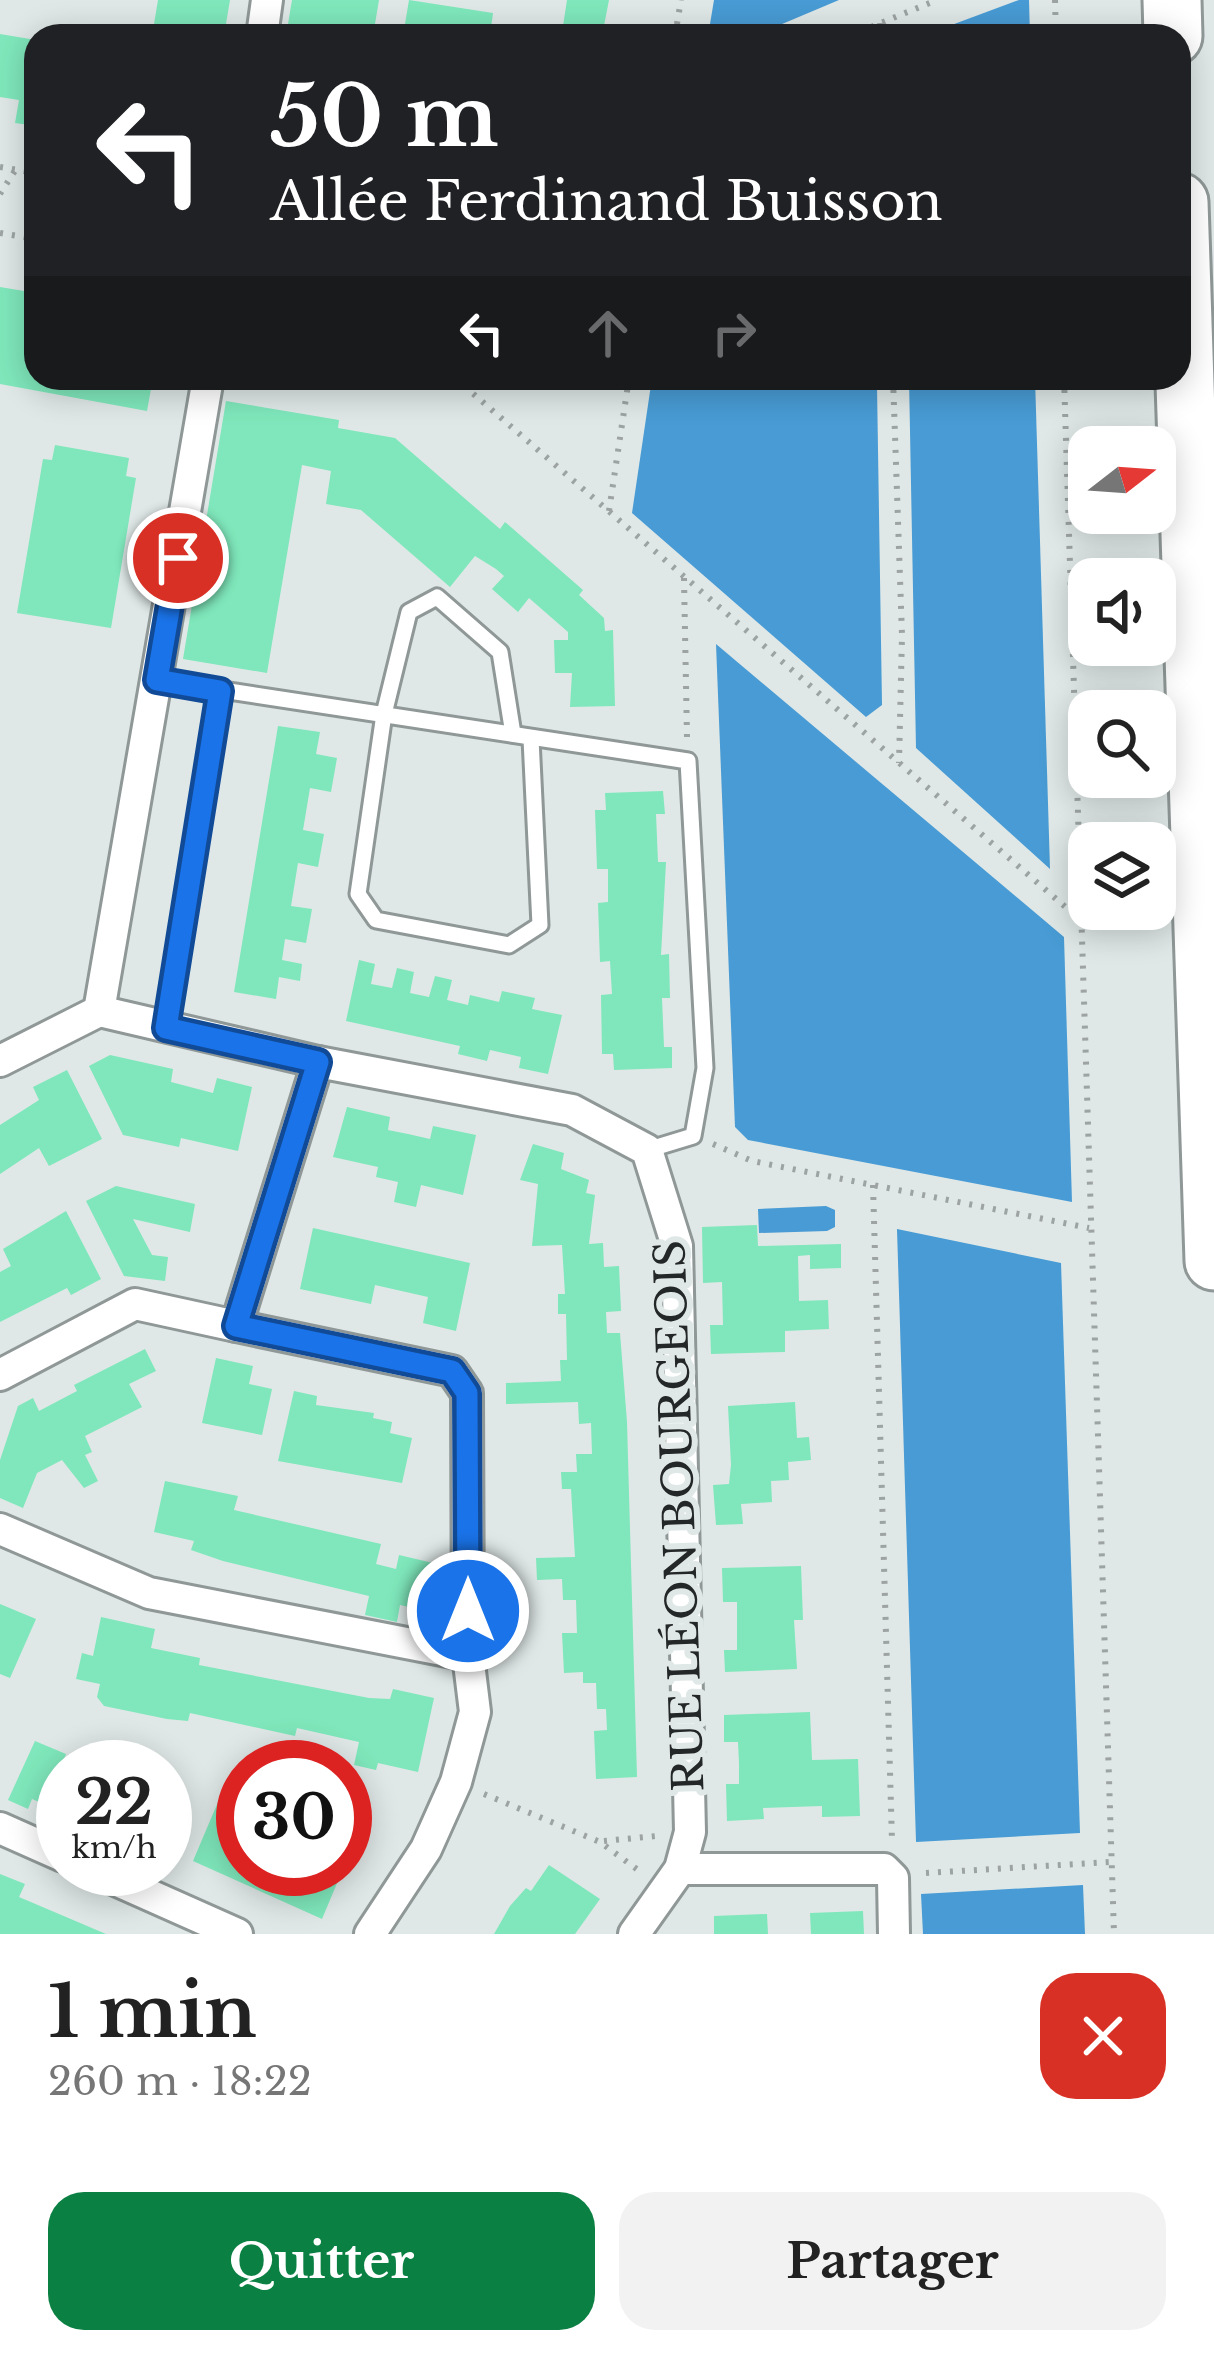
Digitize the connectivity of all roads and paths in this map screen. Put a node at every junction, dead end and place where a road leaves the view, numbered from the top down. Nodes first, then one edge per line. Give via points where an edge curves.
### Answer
1 (937, 0) edge
2 (880, 23) edge
3 (0, 166) edge
4 (16, 169) junction
5 (24, 171) edge
6 (0, 194) edge
7 (206, 390) edge
8 (469, 390) edge
9 (627, 390) edge
10 (893, 390) edge
11 (1064, 390) edge
12 (1185, 390) edge
13 (609, 513) junction
14 (684, 578) junction
15 (157, 680) junction
16 (220, 691) junction
17 (384, 714) junction
18 (513, 734) junction
19 (531, 739) junction
20 (688, 761) junction
21 (899, 764) junction
22 (1076, 822) edge
23 (1068, 908) edge
24 (1078, 930) edge
25 (99, 1011) junction
26 (166, 1028) junction
27 (0, 1061) edge
28 (318, 1062) junction
29 (693, 1136) junction
30 (647, 1150) junction
31 (872, 1185) junction
32 (1089, 1228) junction
33 (1214, 1261) edge
34 (236, 1326) junction
35 (0, 1375) edge
36 (0, 1529) edge
37 (468, 1655) junction
38 (456, 1782) junction
39 (0, 1828) edge
40 (690, 1832) junction
41 (600, 1842) junction
42 (36, 1844) edge
43 (1112, 1862) junction
44 (888, 1874) junction
45 (672, 1880) junction
46 (152, 1896) edge
47 (237, 1934) edge
48 (370, 1934) edge
49 (634, 1934) edge
50 (894, 1934) edge
51 (1114, 1934) edge

1 - 2 path
3 - 4 path
4 - 5 path
4 - 6 path
7 - 15 street
8 - 13 path
9 - 13 path
10 - 21 path
11 - 22 path
12 - 33 highway
13 - 14 path
14 - 20 path
14 - 21 path
15 - 16 lane
15 - 25 street
16 - 17 lane
16 - 26 lane
17 - 18 lane
17 - 18 lane via 409,612 437,597 500,652
17 - 19 lane via 358,894 376,920 509,945 540,925
18 - 19 lane
19 - 20 lane
20 - 29 lane via 705,1068
21 - 23 path
24 - 32 path
25 - 26 street
25 - 27 street
26 - 28 street
28 - 30 street via 572,1110
28 - 34 street
29 - 30 lane
29 - 31 path via 752,1161
30 - 40 street, RUE LÉON BOURGEOIS via 677,1246
31 - 32 path
31 - 44 path via 894,1834
32 - 43 path
34 - 35 street via 135,1304
34 - 37 street via 452,1371 467,1393
36 - 37 street via 148,1593
37 - 38 street via 475,1712
38 - 41 path
38 - 48 street via 426,1849
39 - 42 street
40 - 41 path
40 - 45 street, RUE LÉON BOURGEOIS
41 - 45 path
43 - 44 path
43 - 51 path
44 - 45 street
44 - 50 street
45 - 49 street, RUE LÉON BOURGEOIS
46 - 47 street

